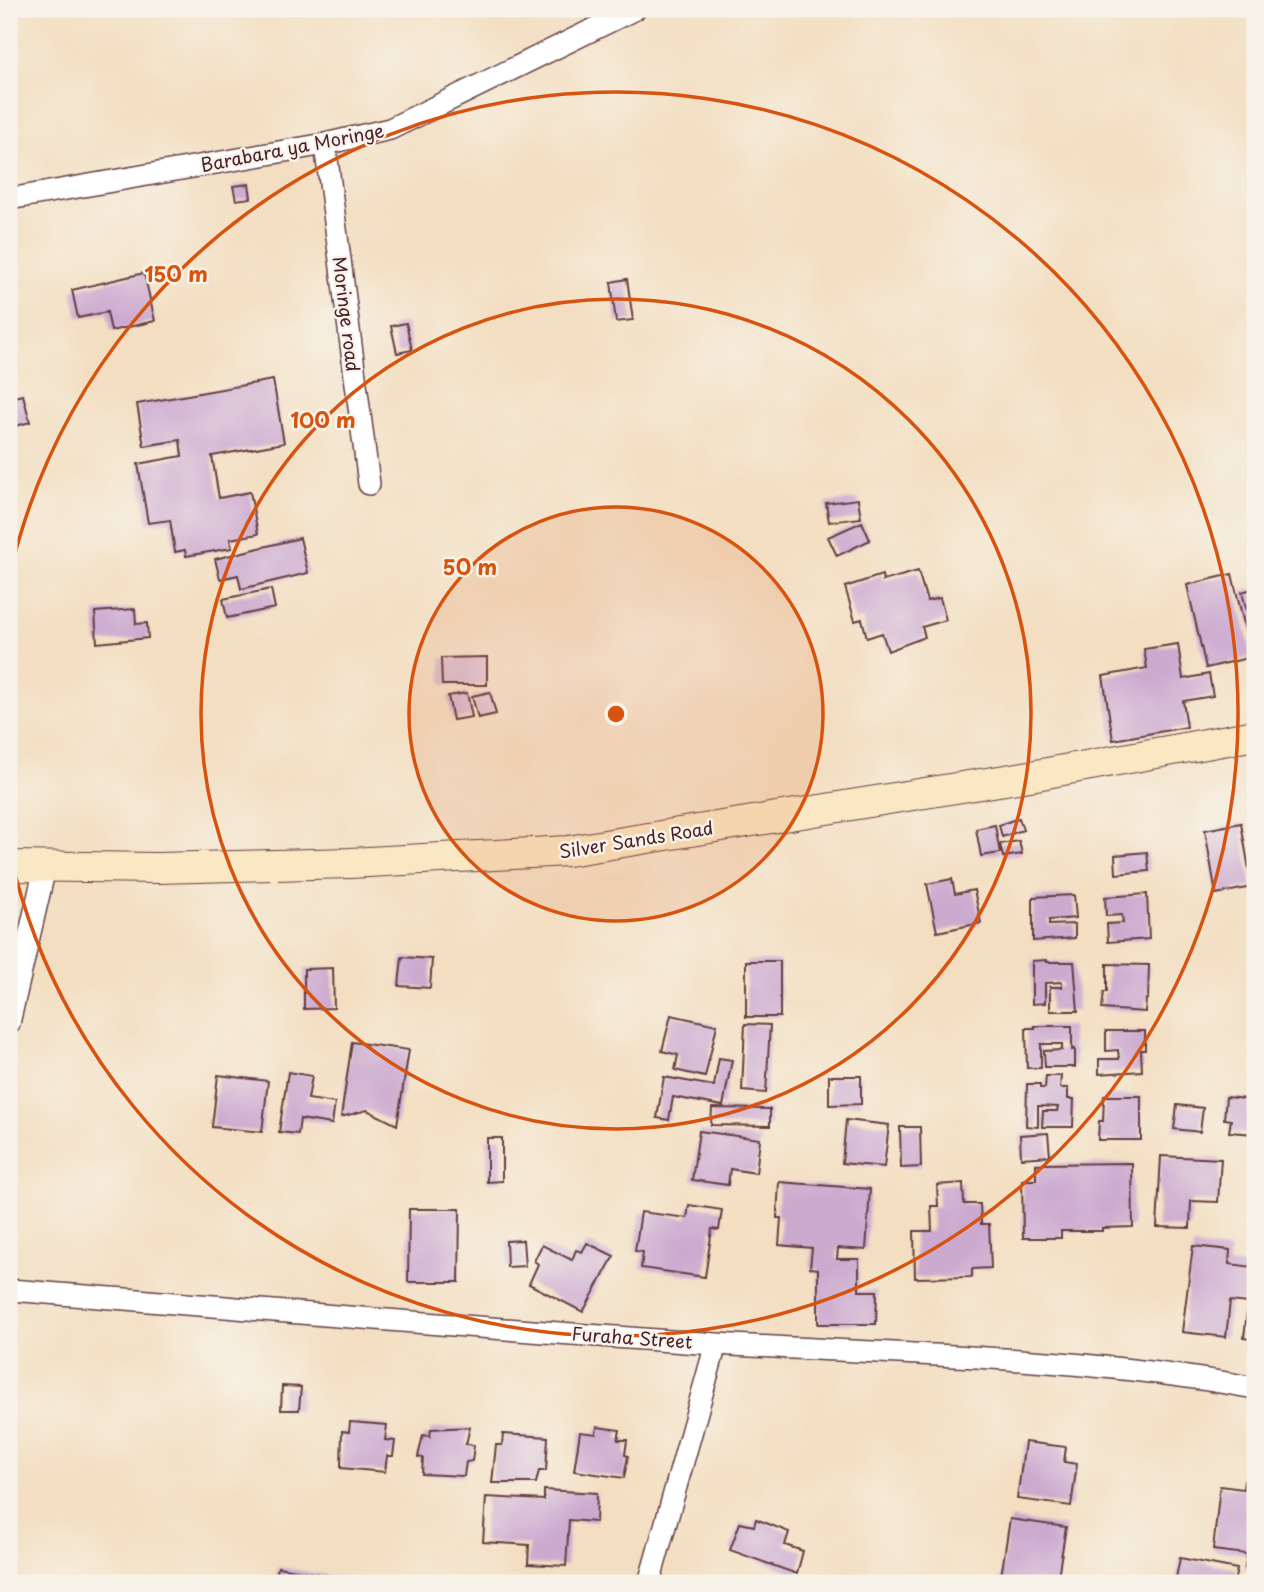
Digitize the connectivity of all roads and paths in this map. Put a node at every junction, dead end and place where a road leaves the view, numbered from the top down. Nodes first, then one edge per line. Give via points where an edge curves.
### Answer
1 (635, 9) edge
2 (326, 144) junction
3 (9, 198) edge
4 (369, 484) dead end
5 (1255, 735) edge
6 (9, 866) edge
7 (45, 868) junction
8 (9, 1023) edge
9 (9, 1290) edge
10 (716, 1344) junction
11 (1255, 1388) edge
12 (649, 1583) edge

1 - 2 street, Barabara ya Moringe via 390,129
2 - 3 street, Barabara ya Moringe
2 - 4 street, Moringe road
5 - 7 street, Silver Sands Road via 568,851 336,863
6 - 7 street, Silver Sands Road
7 - 8 street
9 - 10 street, Furaha Street
10 - 11 street, Furaha Street via 1043,1361 1184,1374
10 - 12 street

